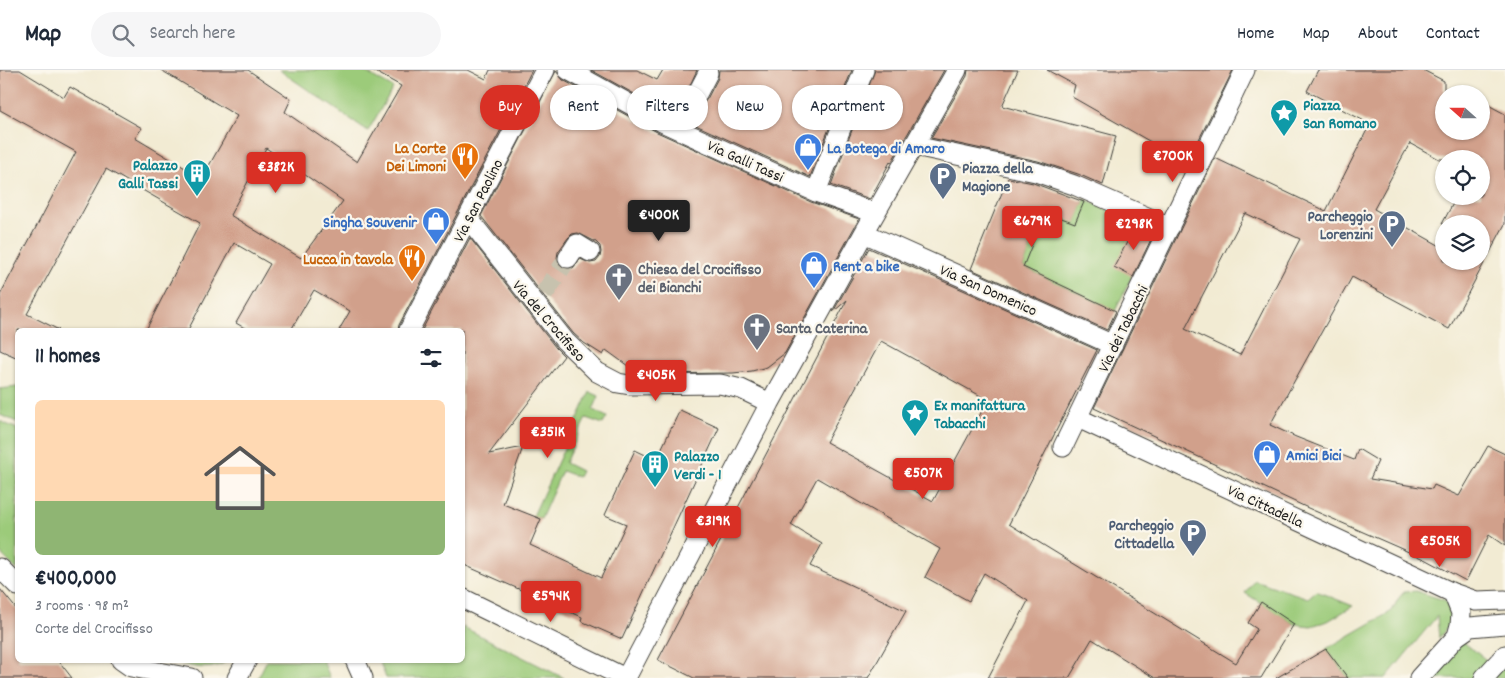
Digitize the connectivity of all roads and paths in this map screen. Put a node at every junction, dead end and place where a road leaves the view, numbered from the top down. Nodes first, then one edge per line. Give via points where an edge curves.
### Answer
1 (545, 70) edge
2 (568, 70) edge
3 (864, 70) edge
4 (956, 70) edge
5 (1245, 70) edge
6 (708, 73) dead end
7 (702, 85) tunnel mouth
8 (915, 146) junction
9 (816, 192) junction
10 (876, 213) junction
11 (468, 218) junction
12 (1170, 228) junction
13 (864, 233) junction
14 (590, 252) dead end
15 (568, 258) tunnel mouth
16 (410, 328) edge
17 (1113, 345) junction
18 (770, 403) junction
19 (1078, 418) junction
20 (1063, 447) dead end
21 (0, 568) edge
22 (15, 583) edge
23 (1453, 593) junction
24 (465, 599) edge
25 (1505, 600) edge
26 (1505, 624) edge
27 (1457, 636) junction
28 (1505, 655) edge
29 (125, 663) edge
30 (245, 663) edge
31 (356, 663) edge
32 (192, 678) edge
33 (237, 678) edge
34 (363, 678) edge
35 (625, 678) edge
36 (1419, 678) edge
37 (1484, 678) edge

1 - 11 street, Via San Paolino
2 - 9 street, Via Galli Tassi
3 - 9 street
4 - 8 street
5 - 12 street, Via dei Tabacchi
6 - 7 street
8 - 10 street
8 - 12 street via 1036,172 1074,185
9 - 10 street, Via Galli Tassi
10 - 13 street
11 - 16 street, Via San Paolino
11 - 18 street, Via del Crocifisso via 540,300 571,347 597,372 636,386 720,384 741,389
12 - 17 street, Via dei Tabacchi
13 - 17 street, Via San Domenico
13 - 18 street
14 - 15 street via 578,244
17 - 19 street, Via dei Tabacchi
18 - 35 street
19 - 20 street, Via dei Tabacchi
19 - 23 street, Via Cittadella
21 - 22 street
23 - 25 street, Via Cittadella via 1476,601
23 - 27 street via 1461,613
24 - 35 street
26 - 27 street via 1470,627
27 - 36 street
28 - 37 street
29 - 32 street via 131,667
30 - 33 street
31 - 34 street

